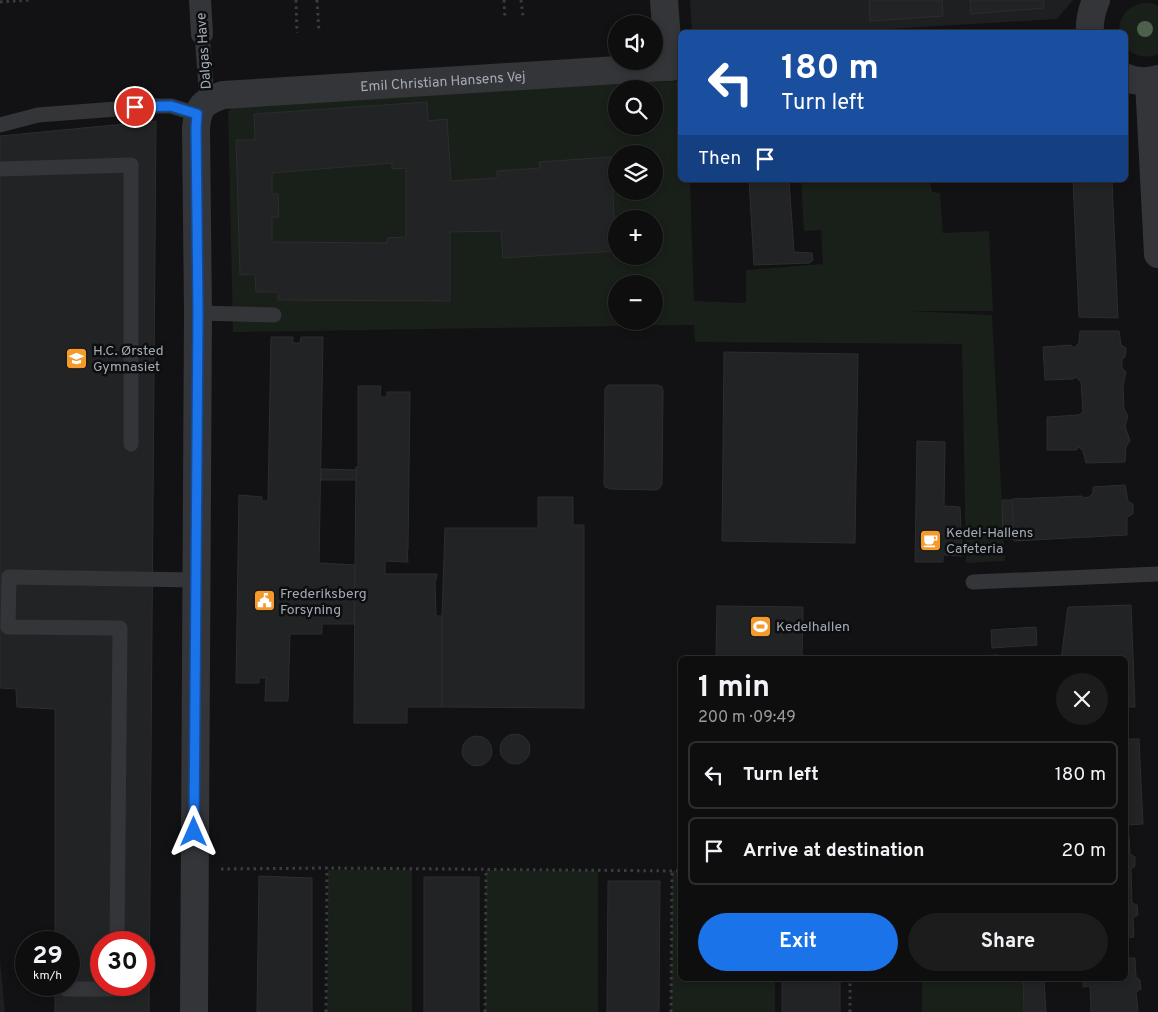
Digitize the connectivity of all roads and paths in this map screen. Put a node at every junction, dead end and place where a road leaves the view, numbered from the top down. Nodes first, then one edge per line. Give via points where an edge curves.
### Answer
1 (31, 0) edge
2 (200, 0) edge
3 (296, 0) edge
4 (317, 0) edge
5 (504, 0) edge
6 (521, 0) edge
7 (664, 0) edge
8 (1096, 0) edge
9 (0, 2) edge
10 (523, 18) dead end
11 (505, 19) dead end
12 (1090, 30) edge
13 (319, 32) dead end
14 (298, 33) dead end
15 (202, 34) joint
16 (674, 66) edge
17 (1144, 79) edge
18 (202, 108) junction
19 (0, 125) edge
20 (0, 169) edge
21 (1158, 254) edge
22 (198, 313) junction
23 (274, 316) dead end
24 (131, 444) dead end
25 (1158, 574) edge
26 (196, 580) junction
27 (972, 582) dead end
28 (327, 868) junction
29 (194, 869) junction
30 (486, 870) junction
31 (672, 871) junction
32 (678, 871) edge
33 (117, 931) edge
34 (850, 981) edge
35 (194, 1012) edge
36 (326, 1012) edge
37 (486, 1012) edge
38 (672, 1012) edge
39 (850, 1012) edge

1 - 9 path
2 - 15 street, Dalgas Have
3 - 14 path
4 - 13 path
5 - 11 path
6 - 10 path
7 - 16 street
8 - 12 street
15 - 18 lane, Dalgas Have
16 - 18 street, Emil Christian Hansens Vej via 233,94 223,95
17 - 21 street
18 - 19 lane via 154,106 38,115
18 - 22 street via 196,128
20 - 24 lane via 131,165
22 - 23 lane
22 - 26 street
25 - 27 lane
26 - 29 street
26 - 33 lane via 9,578 8,627 120,628
28 - 29 path
28 - 30 path
28 - 36 path
29 - 35 street
30 - 31 path
30 - 37 path
31 - 32 path
31 - 38 path
34 - 39 path

